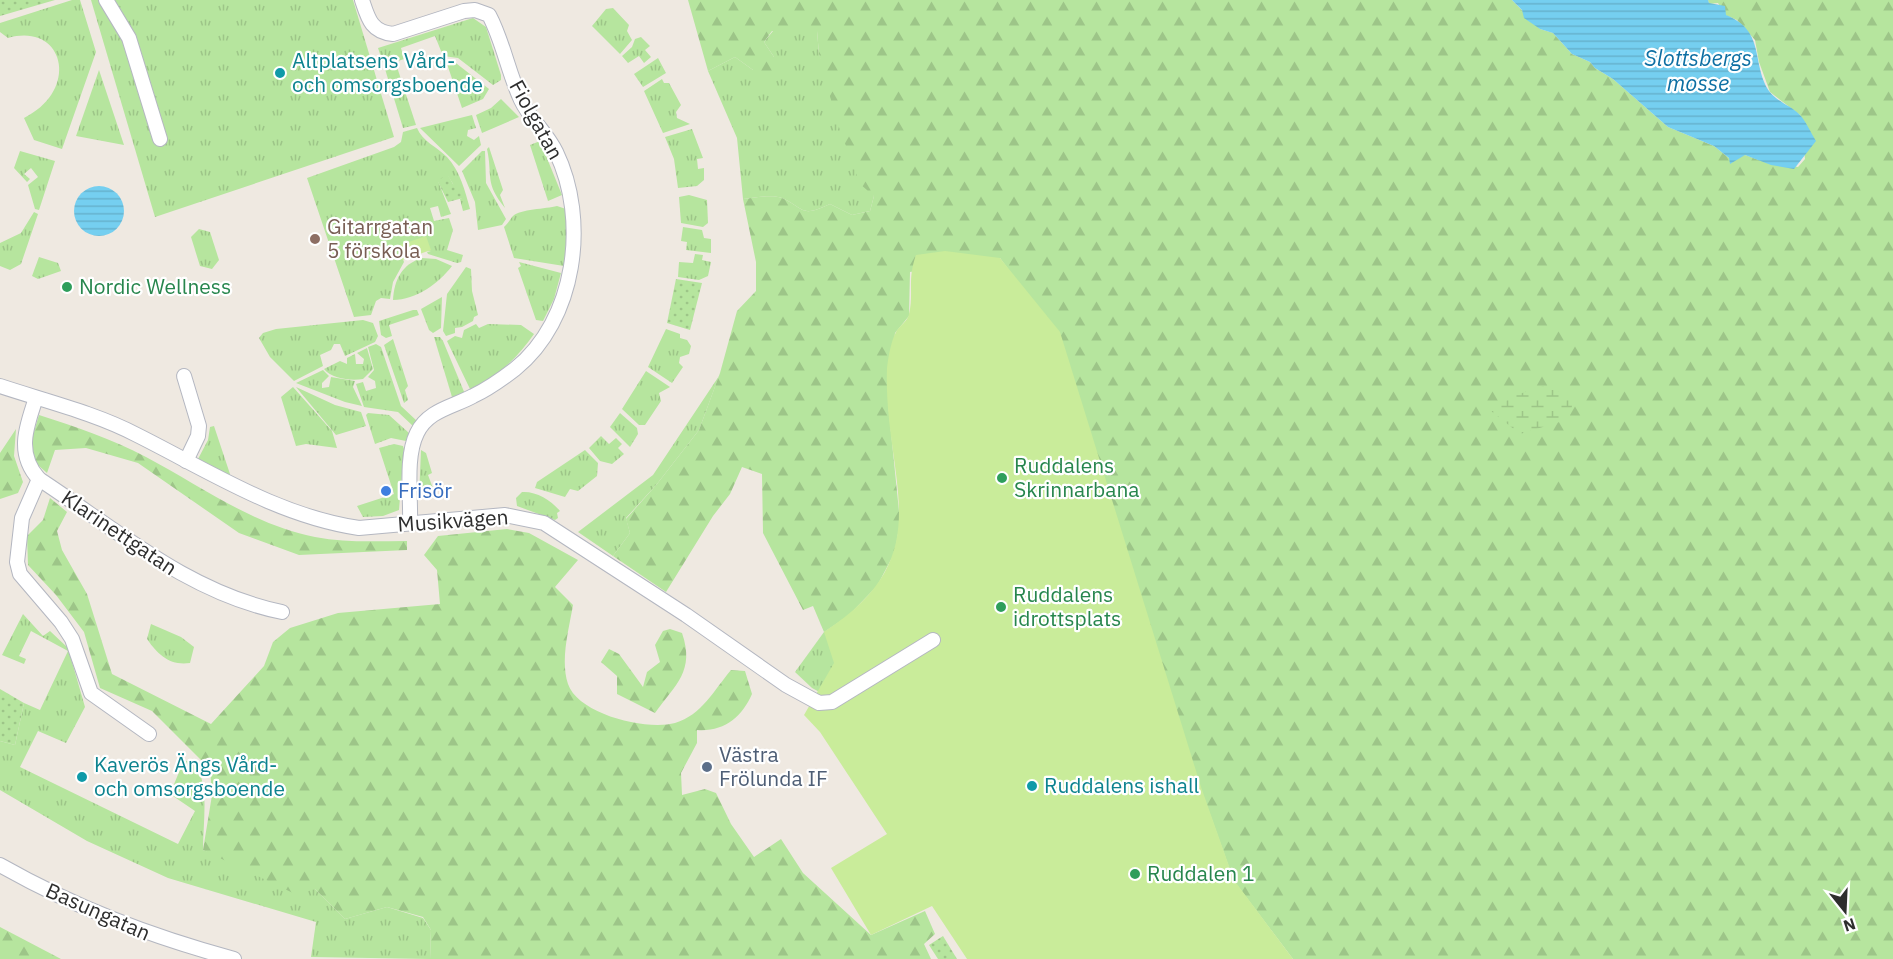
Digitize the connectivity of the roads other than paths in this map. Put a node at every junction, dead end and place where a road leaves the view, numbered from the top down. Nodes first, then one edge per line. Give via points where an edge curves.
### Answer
1 (106, 0) edge
2 (362, 0) edge
3 (160, 139) dead end
4 (184, 376) dead end
5 (0, 386) edge
6 (36, 398) junction
7 (186, 461) junction
8 (39, 479) junction
9 (411, 523) junction
10 (282, 612) dead end
11 (933, 640) dead end
12 (150, 734) dead end
13 (0, 865) edge
14 (234, 959) edge

1 - 3 street via 129,38
2 - 9 street, Fiolgatan via 370,23 393,34 464,11 489,15 522,103 556,152 569,188 576,229 570,272 560,304 529,355 495,384 440,410 419,429 413,446
4 - 7 street via 199,426
5 - 6 street, Musikvägen
6 - 7 street, Musikvägen via 136,434
6 - 8 street, Klarinettgatan via 24,448 31,471
7 - 9 street, Musikvägen via 263,500 335,524 359,528
8 - 10 street, Klarinettgatan via 189,579 252,606
8 - 12 street via 22,518 17,562 20,574 72,639 91,693
9 - 11 street, Musikvägen via 505,515 544,523 819,704 832,702
13 - 14 street, Basungatan via 77,905 152,936

